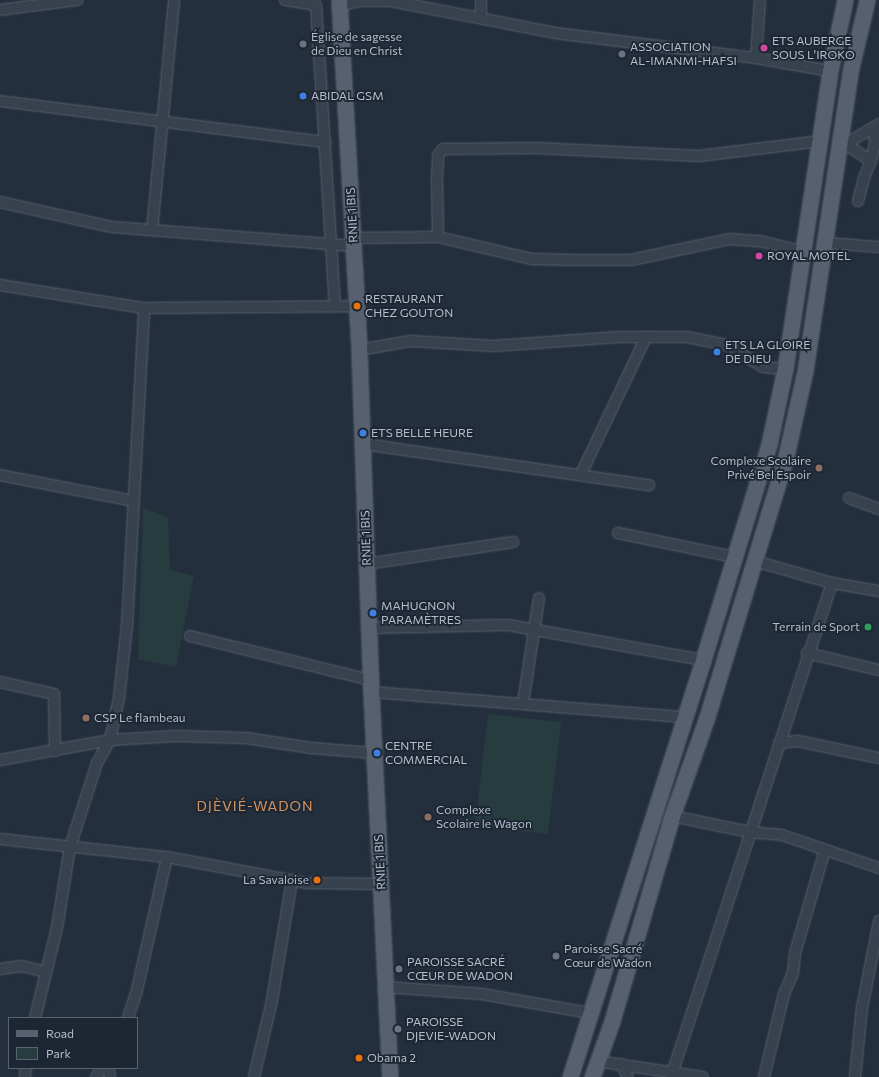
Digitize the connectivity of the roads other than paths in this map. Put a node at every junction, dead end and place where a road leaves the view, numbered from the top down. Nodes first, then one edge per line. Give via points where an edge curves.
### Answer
1 (77, 0) edge
2 (174, 0) edge
3 (285, 0) edge
4 (481, 0) edge
5 (760, 0) edge
6 (845, 0) edge
7 (867, 0) edge
8 (339, 3) edge
9 (0, 10) edge
10 (481, 17) junction
11 (756, 58) junction
12 (830, 71) junction
13 (0, 101) edge
14 (163, 122) junction
15 (876, 127) edge
16 (821, 141) junction
17 (325, 142) junction
18 (843, 147) junction
19 (872, 161) junction
20 (858, 201) dead end
21 (0, 202) edge
22 (152, 230) junction
23 (438, 238) junction
24 (354, 242) junction
25 (331, 243) junction
26 (826, 244) junction
27 (879, 247) edge
28 (804, 252) junction
29 (0, 285) edge
30 (335, 306) junction
31 (356, 306) junction
32 (144, 308) junction
33 (646, 336) junction
34 (359, 350) junction
35 (785, 369) junction
36 (362, 444) junction
37 (581, 474) junction
38 (0, 475) edge
39 (649, 485) dead end
40 (849, 498) dead end
41 (134, 501) junction
42 (879, 509) edge
43 (618, 533) dead end
44 (513, 542) dead end
45 (734, 557) junction
46 (755, 561) junction
47 (366, 564) junction
48 (832, 583) junction
49 (879, 591) edge
50 (539, 598) dead end
51 (368, 628) junction
52 (534, 629) junction
53 (190, 636) dead end
54 (807, 653) junction
55 (703, 660) junction
56 (879, 670) edge
57 (0, 682) edge
58 (370, 686) junction
59 (523, 703) junction
60 (684, 717) junction
61 (784, 726) junction
62 (110, 740) junction
63 (798, 741) junction
64 (779, 743) junction
65 (55, 751) junction
66 (374, 753) junction
67 (879, 758) edge
68 (0, 760) edge
69 (672, 816) junction
70 (749, 832) junction
71 (0, 839) edge
72 (70, 847) junction
73 (825, 850) junction
74 (167, 857) junction
75 (879, 868) edge
76 (292, 880) junction
77 (381, 884) junction
78 (879, 921) edge
79 (0, 969) edge
80 (46, 972) junction
81 (385, 987) junction
82 (590, 1013) junction
83 (35, 1017) edge
84 (128, 1017) edge
85 (596, 1061) junction
86 (621, 1064) junction
87 (672, 1074) edge
88 (254, 1077) edge
89 (390, 1077) edge
90 (570, 1077) edge
91 (592, 1077) edge
92 (628, 1077) edge
93 (703, 1077) edge
94 (764, 1077) edge
95 (855, 1077) edge

1 - 9 street
2 - 14 street
3 - 17 street via 316,5
4 - 10 street
5 - 11 street
6 - 12 main road
7 - 18 main road via 850,72
8 - 10 street via 391,1
8 - 24 main road, RNIE 1 BIS
10 - 11 street via 555,33
11 - 12 street
12 - 16 main road
13 - 14 street
14 - 17 street
14 - 22 street
15 - 18 street
15 - 19 street
16 - 23 street via 699,156 537,148 443,149 438,155
16 - 28 main road
17 - 25 street
18 - 19 street
18 - 26 main road
19 - 20 street
21 - 22 street via 112,227
22 - 25 street
23 - 24 street
23 - 28 street via 532,259 631,260 730,239 760,241
24 - 25 street
24 - 31 main road, RNIE 1 BIS
25 - 30 street
26 - 27 street
26 - 46 main road via 803,379 786,456
28 - 35 main road
29 - 32 street
30 - 31 street
30 - 32 street
31 - 34 main road, RNIE 1 BIS
32 - 41 street
33 - 34 street via 494,346 410,341
33 - 35 street via 686,338 727,345 763,367
33 - 37 street
34 - 36 main road, RNIE 1 BIS
35 - 45 main road via 769,444
36 - 37 street
36 - 47 main road, RNIE 1 BIS
37 - 39 street
38 - 41 street
40 - 42 street
41 - 62 street via 127,626 119,698
43 - 45 street
44 - 47 street
45 - 55 main road
46 - 48 street
46 - 69 main road via 706,720
47 - 51 main road, RNIE 1 BIS
48 - 49 street
48 - 54 street
50 - 52 street
51 - 52 street via 508,625
51 - 58 main road, RNIE 1 BIS
52 - 55 street
52 - 59 street
53 - 58 street
54 - 56 street
54 - 61 street
55 - 60 main road
57 - 65 street via 54,694
58 - 59 street
58 - 66 main road, RNIE 1 BIS
59 - 60 street
60 - 82 main road
61 - 63 street
61 - 64 street
62 - 65 street
62 - 66 street via 176,736 246,738 311,748
62 - 72 street via 96,763
63 - 64 street
63 - 67 street
64 - 70 street
65 - 68 street
66 - 77 main road, RNIE 1 BIS
69 - 70 street
69 - 85 main road via 612,1021
70 - 73 street via 782,835
70 - 87 street
71 - 72 street
72 - 74 street
72 - 80 street via 57,928
73 - 75 street
73 - 94 street via 795,953 793,973 778,1016
74 - 76 street
74 - 84 street via 137,990
76 - 77 street
76 - 88 street via 272,1000
77 - 81 main road, RNIE 1 BIS
78 - 95 street via 862,1008
79 - 80 street via 22,966
80 - 83 street
81 - 82 street via 482,994
81 - 89 main road, RNIE 1 BIS
82 - 90 main road
85 - 86 street
85 - 91 main road
86 - 87 street
86 - 92 street
87 - 93 street

